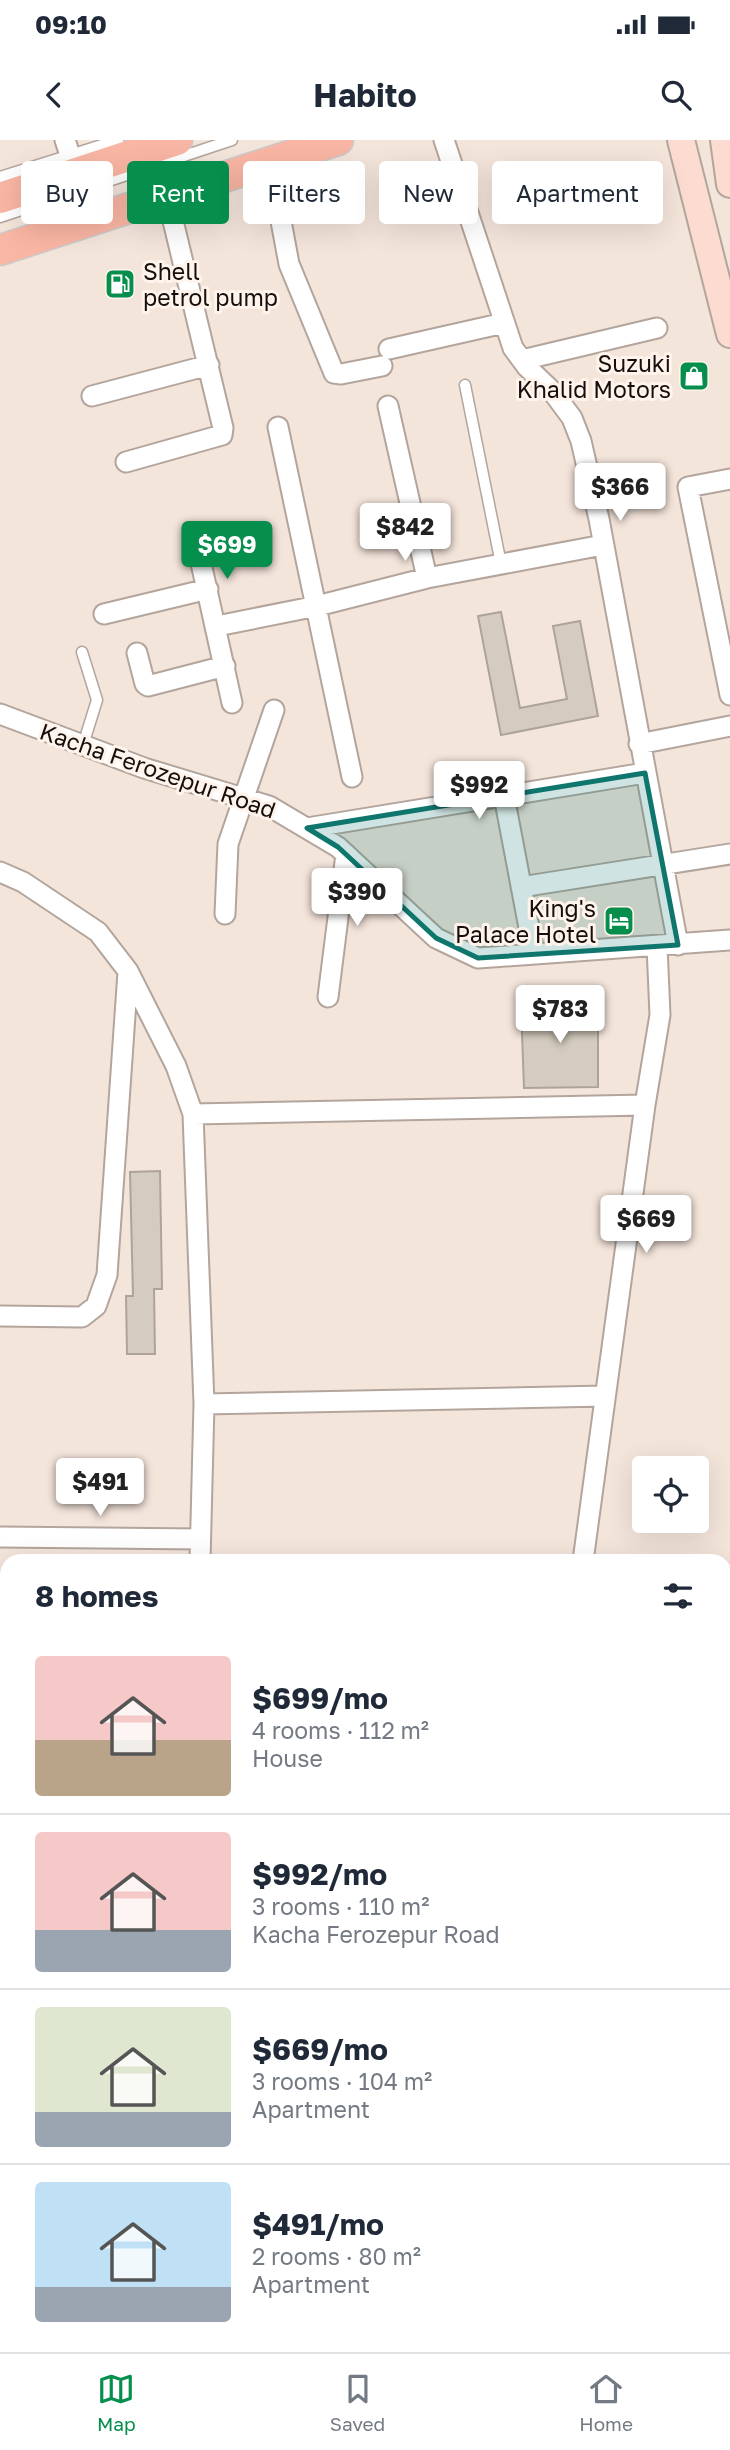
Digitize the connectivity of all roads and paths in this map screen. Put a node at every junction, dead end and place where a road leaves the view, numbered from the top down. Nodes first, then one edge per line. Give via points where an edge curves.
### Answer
1 (118, 140) edge
2 (177, 140) edge
3 (232, 140) edge
4 (338, 140) edge
5 (444, 140) edge
6 (681, 140) edge
7 (694, 140) edge
8 (724, 140) edge
9 (68, 148) edge
10 (273, 161) edge
11 (0, 177) edge
12 (730, 184) edge
13 (0, 198) edge
14 (127, 209) edge
15 (0, 217) edge
16 (174, 224) edge
17 (282, 224) edge
18 (0, 250) edge
19 (716, 275) junction
20 (503, 323) junction
21 (657, 328) dead end
22 (730, 334) edge
23 (522, 360) junction
24 (209, 365) junction
25 (465, 385) dead end
26 (92, 396) dead end
27 (388, 406) dead end
28 (278, 427) dead end
29 (126, 461) dead end
30 (730, 479) edge
31 (197, 545) dead end
32 (603, 545) junction
33 (501, 564) junction
34 (428, 578) junction
35 (208, 589) junction
36 (317, 606) junction
37 (104, 614) dead end
38 (217, 626) junction
39 (82, 653) dead end
40 (137, 653) dead end
41 (225, 666) junction
42 (730, 695) edge
43 (232, 703) dead end
44 (274, 710) dead end
45 (0, 714) edge
46 (730, 726) edge
47 (639, 744) junction
48 (83, 745) junction
49 (645, 773) junction
50 (352, 777) dead end
51 (504, 796) junction
52 (243, 798) junction
53 (307, 828) junction
54 (346, 854) junction
55 (730, 854) edge
56 (662, 863) junction
57 (0, 872) edge
58 (521, 887) junction
59 (225, 914) dead end
60 (730, 940) edge
61 (678, 945) junction
62 (657, 946) junction
63 (534, 954) junction
64 (128, 971) junction
65 (328, 997) dead end
66 (645, 1105) junction
67 (193, 1114) junction
68 (0, 1316) edge
69 (605, 1396) junction
70 (204, 1404) junction
71 (0, 1537) edge
72 (200, 1539) junction
73 (200, 1554) edge
74 (584, 1554) edge

1 - 9 lane
2 - 13 main road
3 - 15 lane
4 - 10 main road
5 - 20 street
6 - 19 main road
7 - 19 main road via 711,206
8 - 12 main road
9 - 11 lane
14 - 18 main road
16 - 24 street
17 - 20 street via 289,264 334,373
19 - 22 main road
20 - 23 street
21 - 23 street
23 - 32 street via 572,418
24 - 26 street
24 - 29 street via 222,435
25 - 33 lane
27 - 34 street
28 - 36 street
30 - 42 street via 688,487
31 - 35 street
32 - 33 street
32 - 47 street
33 - 34 street
34 - 36 street
35 - 37 street
35 - 38 street
36 - 38 street
36 - 50 street
38 - 41 street
39 - 48 lane via 97,700
40 - 41 street via 148,686
41 - 43 street
44 - 52 street
45 - 48 street, Kacha Ferozepur Road
46 - 47 street
47 - 49 street
48 - 52 street, Kacha Ferozepur Road
49 - 51 street
49 - 56 street
51 - 53 street
51 - 58 street
52 - 53 street, Kacha Ferozepur Road via 269,806
52 - 59 street via 228,844
53 - 54 street, Kacha Ferozepur Road
54 - 63 street, Kacha Ferozepur Road via 436,938 478,958
54 - 65 street
55 - 56 street
56 - 58 street
56 - 61 street
57 - 64 street via 98,932
58 - 63 street
60 - 61 street, Kacha Ferozepur Road
61 - 62 street, Kacha Ferozepur Road
62 - 63 street, Kacha Ferozepur Road
62 - 66 street via 660,1015
64 - 67 street via 176,1066
64 - 68 street via 107,1275 96,1306 82,1317
66 - 67 street
66 - 69 street
67 - 70 street
69 - 70 street
69 - 74 street
70 - 72 street
71 - 72 street
72 - 73 street

